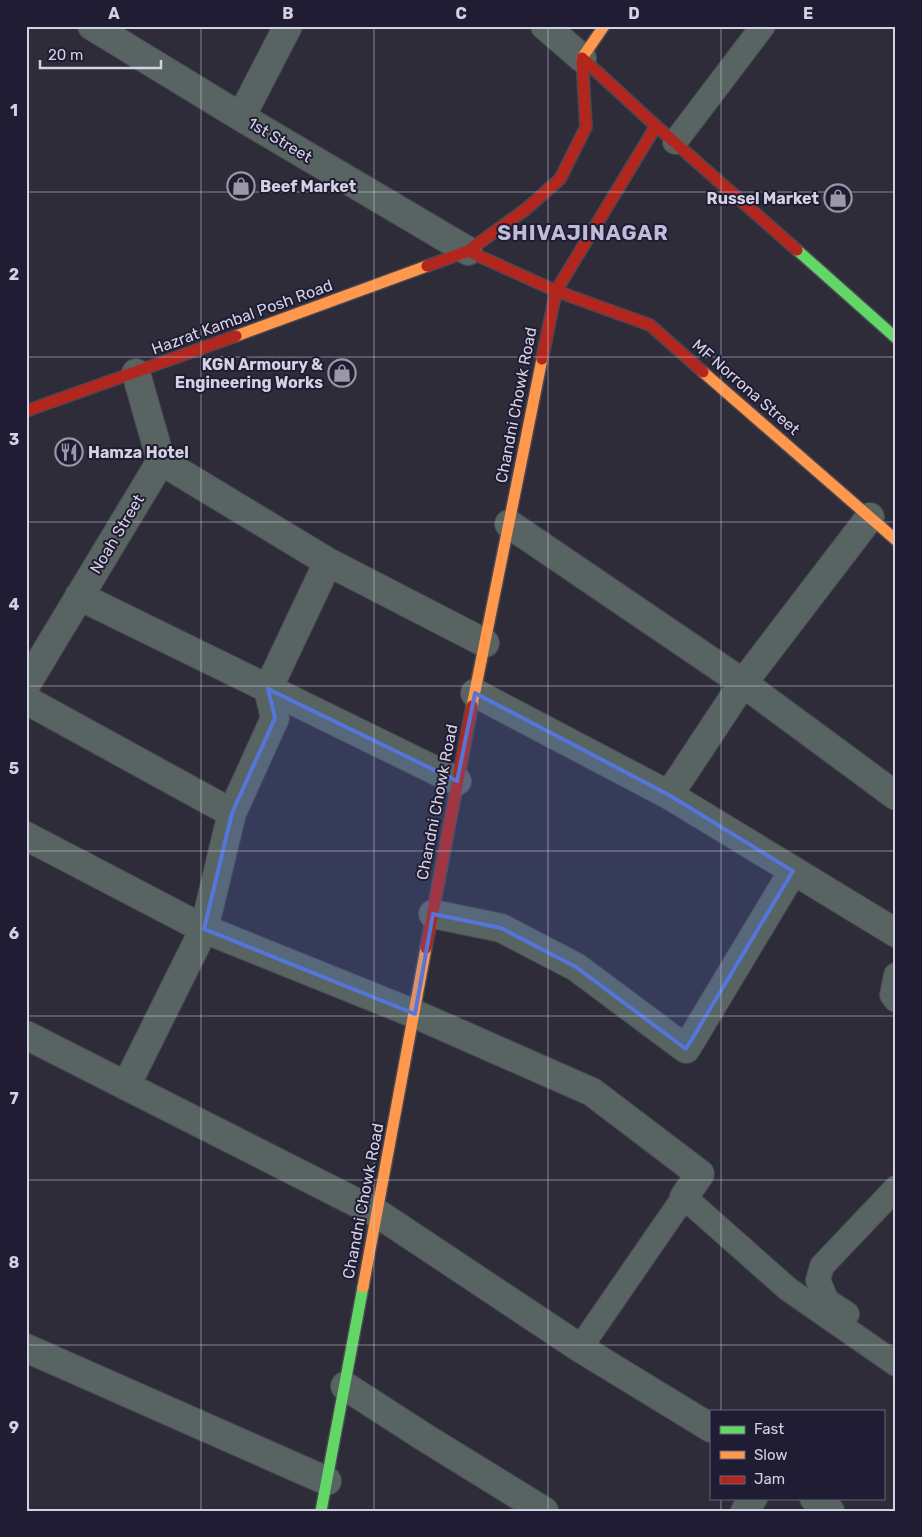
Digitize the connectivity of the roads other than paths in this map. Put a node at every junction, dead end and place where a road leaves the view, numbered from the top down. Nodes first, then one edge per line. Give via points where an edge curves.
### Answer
1 (92, 26) edge
2 (288, 26) edge
3 (544, 26) edge
4 (604, 26) edge
5 (762, 26) edge
6 (582, 58) junction
7 (241, 117) junction
8 (656, 126) junction
9 (675, 142) junction
10 (468, 251) junction
11 (556, 291) junction
12 (896, 338) edge
13 (136, 373) junction
14 (26, 410) edge
15 (161, 461) junction
16 (870, 516) junction
17 (508, 524) junction
18 (896, 540) edge
19 (328, 562) junction
20 (79, 596) junction
21 (485, 642) junction
22 (743, 683) junction
23 (26, 685) edge
24 (268, 689) junction
25 (475, 694) junction
26 (26, 700) edge
27 (457, 781) junction
28 (669, 795) junction
29 (896, 796) edge
30 (232, 813) junction
31 (26, 836) edge
32 (793, 871) junction
33 (433, 914) junction
34 (204, 929) junction
35 (896, 933) edge
36 (896, 975) edge
37 (896, 1000) edge
38 (415, 1014) junction
39 (26, 1036) edge
40 (126, 1086) junction
41 (896, 1188) edge
42 (684, 1197) junction
43 (377, 1213) junction
44 (896, 1345) edge
45 (26, 1348) edge
46 (580, 1348) junction
47 (896, 1364) edge
48 (345, 1386) junction
49 (710, 1427) edge
50 (327, 1481) junction
51 (816, 1500) edge
52 (321, 1511) edge
53 (544, 1511) edge
54 (830, 1511) edge

1 - 7 street, 1st Street
2 - 7 street
3 - 6 street
4 - 6 street
5 - 9 lane
6 - 8 street
6 - 10 street, Hazrat Kambal Posh Road via 586,126 560,179 526,209
7 - 10 street, 1st Street
8 - 9 street
8 - 11 street, Chandni Chowk Road
9 - 12 street
10 - 11 street
10 - 13 street, Hazrat Kambal Posh Road
11 - 16 street, MF Norrona Street via 650,325
11 - 17 street, Chandni Chowk Road
13 - 14 street, Hazrat Kambal Posh Road
13 - 15 street
15 - 19 street
15 - 20 street, Noah Street
16 - 18 street, MF Norrona Street
16 - 22 street
17 - 21 street, Chandni Chowk Road
17 - 22 street
19 - 21 street
19 - 24 street
20 - 23 street, Noah Street
20 - 24 street
21 - 25 street, Chandni Chowk Road
22 - 28 street
22 - 29 street
24 - 27 street
24 - 30 street via 275,718
25 - 27 street, Chandni Chowk Road
25 - 28 street
26 - 30 street
27 - 33 street, Chandni Chowk Road
28 - 32 street
30 - 34 street
31 - 34 street
32 - 33 street via 686,1049 576,967 502,928
32 - 35 street
33 - 38 street, Chandni Chowk Road
34 - 38 street
34 - 40 street
36 - 37 lane via 892,995
38 - 42 street via 592,1092 700,1174
38 - 43 street, Chandni Chowk Road
39 - 40 street
40 - 43 street
41 - 44 lane via 822,1266 818,1280 827,1301
42 - 46 lane
42 - 47 lane via 788,1289
43 - 46 street
43 - 48 street, Chandni Chowk Road
45 - 50 street
46 - 49 street
48 - 50 street, Chandni Chowk Road
48 - 53 street
50 - 52 street, Chandni Chowk Road
51 - 54 street

